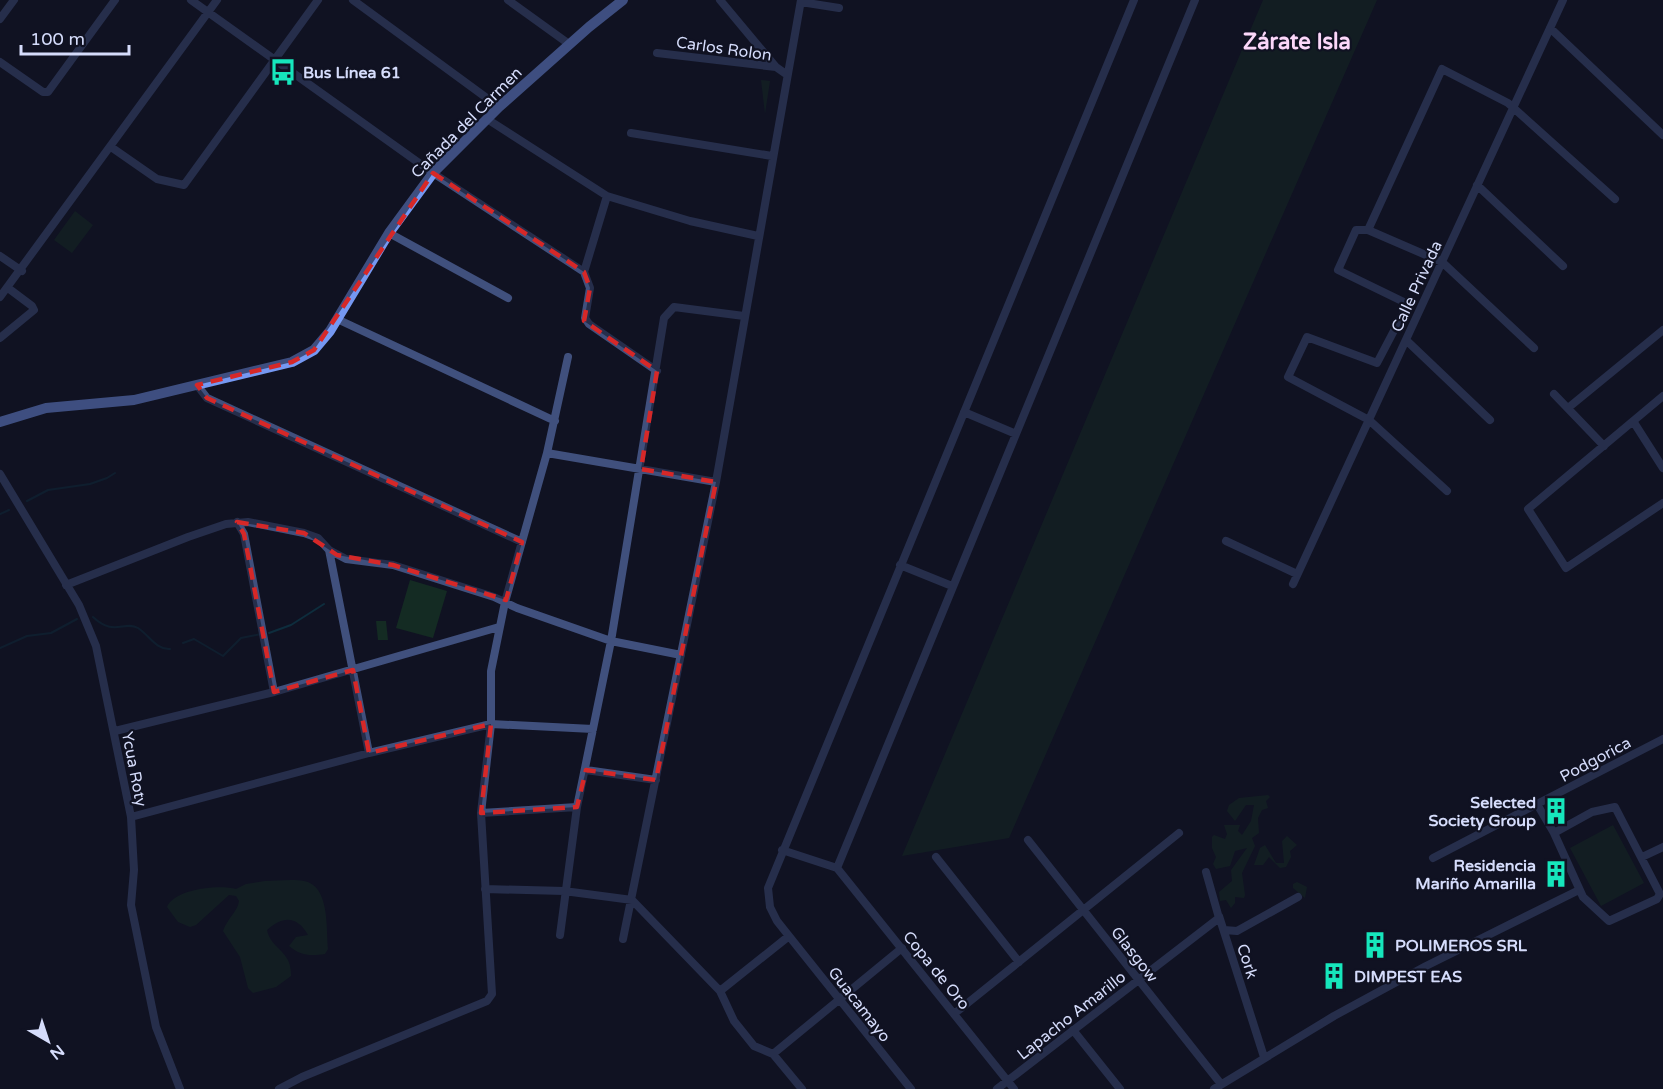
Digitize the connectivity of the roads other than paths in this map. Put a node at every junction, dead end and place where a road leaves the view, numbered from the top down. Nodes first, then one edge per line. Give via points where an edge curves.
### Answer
1 (14, 0) edge
2 (115, 0) edge
3 (191, 0) edge
4 (217, 0) edge
5 (318, 0) edge
6 (353, 0) edge
7 (508, 0) edge
8 (623, 0) edge
9 (720, 0) edge
10 (1134, 0) edge
11 (1195, 0) edge
12 (1563, 0) edge
13 (801, 1) edge
14 (839, 8) dead end
15 (208, 12) junction
16 (0, 19) edge
17 (1550, 28) junction
18 (569, 44) junction
19 (657, 53) dead end
20 (275, 60) junction
21 (0, 62) edge
22 (776, 67) junction
23 (786, 74) junction
24 (1512, 106) junction
25 (499, 107) junction
26 (487, 118) junction
27 (631, 133) dead end
28 (1663, 135) edge
29 (111, 147) junction
30 (772, 156) junction
31 (433, 173) junction
32 (1478, 185) junction
33 (607, 196) junction
34 (1615, 200) dead end
35 (1368, 230) junction
36 (389, 233) junction
37 (758, 236) junction
38 (0, 256) edge
39 (1442, 262) junction
40 (1563, 266) dead end
41 (22, 271) junction
42 (584, 272) junction
43 (8, 288) junction
44 (0, 297) edge
45 (508, 298) dead end
46 (744, 316) junction
47 (337, 319) junction
48 (1663, 330) edge
49 (0, 338) edge
50 (1406, 340) junction
51 (1534, 348) dead end
52 (568, 357) dead end
53 (657, 371) junction
54 (197, 385) junction
55 (1554, 394) dead end
56 (1663, 396) edge
57 (1568, 408) junction
58 (964, 412) junction
59 (1369, 420) junction
60 (1490, 420) dead end
61 (555, 421) junction
62 (1633, 421) junction
63 (0, 422) edge
64 (1016, 434) junction
65 (1604, 446) junction
66 (547, 453) junction
67 (1663, 468) edge
68 (640, 470) junction
69 (0, 474) edge
70 (716, 482) junction
71 (1447, 491) dead end
72 (1663, 502) edge
73 (237, 522) junction
74 (522, 542) junction
75 (1226, 542) dead end
76 (329, 550) junction
77 (900, 565) junction
78 (1297, 574) junction
79 (1293, 584) dead end
80 (66, 585) junction
81 (952, 586) junction
82 (505, 602) junction
83 (500, 627) junction
84 (612, 641) junction
85 (681, 655) junction
86 (353, 670) junction
87 (273, 692) junction
88 (491, 724) junction
89 (593, 729) junction
90 (115, 731) junction
91 (1663, 739) edge
92 (369, 753) junction
93 (586, 770) junction
94 (656, 780) junction
95 (1537, 804) junction
96 (577, 807) junction
97 (481, 813) junction
98 (131, 817) junction
99 (1179, 833) dead end
100 (1554, 833) junction
101 (1028, 840) dead end
102 (1663, 847) edge
103 (782, 849) junction
104 (936, 857) dead end
105 (1642, 857) junction
106 (1433, 858) dead end
107 (837, 868) junction
108 (485, 889) junction
109 (1579, 890) junction
110 (564, 891) junction
111 (1298, 897) dead end
112 (632, 900) junction
113 (1084, 910) junction
114 (1219, 918) joint
115 (1224, 930) junction
116 (560, 935) dead end
117 (789, 936) junction
118 (623, 939) dead end
119 (902, 948) junction
120 (1019, 962) junction
121 (1139, 980) junction
122 (720, 991) junction
123 (840, 1000) junction
124 (954, 1014) junction
125 (1073, 1030) junction
126 (773, 1054) junction
127 (1264, 1057) junction
128 (1008, 1081) junction
129 (1218, 1086) edge
130 (180, 1089) edge
131 (279, 1089) edge
132 (802, 1089) edge
133 (911, 1089) edge
134 (997, 1089) edge
135 (1014, 1089) edge
136 (1120, 1089) edge

1 - 16 street
2 - 21 street via 48,92
3 - 15 street
4 - 15 street
5 - 20 street
6 - 25 street
7 - 18 street
8 - 18 street, Cañada del Carmen
9 - 22 street
10 - 58 street, Guacamayo
11 - 64 street
12 - 17 street, Calle Privada
13 - 14 street
13 - 23 street
15 - 20 street
15 - 29 street
17 - 24 street, Calle Privada
17 - 28 street
18 - 25 street, Cañada del Carmen
19 - 22 street, Carlos Rolon
20 - 29 street via 184,185 157,179
20 - 31 street
22 - 23 street, Carlos Rolon
23 - 30 street
24 - 32 street, Calle Privada
24 - 34 street
24 - 35 street via 1441,70
25 - 26 street, Cañada del Carmen
26 - 31 street, Cañada del Carmen
26 - 33 street
27 - 30 street
29 - 41 street
30 - 37 street
31 - 36 street, Cañada del Carmen
31 - 42 street
32 - 39 street, Calle Privada
32 - 40 street
33 - 37 street
33 - 42 street
35 - 39 street
35 - 59 street via 1356,230 1337,267 1408,303 1380,361 1376,363 1309,337 1287,376
36 - 45 street
36 - 47 street, Cañada del Carmen
37 - 46 street
38 - 41 street
39 - 50 street, Calle Privada
39 - 51 street
41 - 43 street
42 - 53 street via 590,288 585,318 589,324
43 - 44 street
43 - 49 street via 34,310
46 - 53 street via 674,307 664,318
46 - 70 street
47 - 54 street, Cañada del Carmen via 305,357
47 - 61 street
48 - 57 street
50 - 59 street, Calle Privada
50 - 60 street
52 - 61 street
53 - 68 street
54 - 63 street, Cañada del Carmen via 134,400 46,408
54 - 74 street via 207,398
55 - 57 street
56 - 62 street
57 - 65 street
58 - 64 street
58 - 77 street, Guacamayo
59 - 71 street
59 - 78 street, Calle Privada
61 - 66 street
62 - 65 street
62 - 67 street
64 - 81 street
65 - 72 street via 1528,509 1565,567
66 - 68 street
66 - 74 street
68 - 70 street
68 - 84 street
69 - 80 street, Ycua Roty
70 - 85 street
73 - 76 street via 304,533 318,538
73 - 80 street via 152,549
73 - 87 street via 246,543
74 - 82 street
75 - 78 street
76 - 82 street via 346,560 393,565
76 - 86 street
77 - 81 street
77 - 103 street, Guacamayo
78 - 79 street, Calle Privada
80 - 90 street, Ycua Roty via 96,646
81 - 107 street
82 - 83 street
82 - 84 street
83 - 86 street
83 - 88 street via 491,671
84 - 85 street
84 - 89 street
85 - 94 street
86 - 87 street
86 - 92 street
87 - 90 street
88 - 89 street
88 - 92 street
88 - 97 street
89 - 93 street
90 - 98 street, Ycua Roty
91 - 95 street, Podgorica
92 - 98 street
93 - 94 street
93 - 96 street
94 - 112 street
95 - 100 street
95 - 106 street, Podgorica
96 - 97 street
96 - 110 street
97 - 108 street
98 - 130 street, Ycua Roty via 132,905 156,1027
99 - 113 street
100 - 105 street via 1592,812 1616,807
100 - 109 street
101 - 113 street, Glasgow
102 - 105 street
103 - 107 street
103 - 117 street, Guacamayo via 768,898 777,921
104 - 120 street
105 - 109 street via 1660,894 1657,899 1610,921 1590,906
107 - 119 street, Copa de Oro
108 - 110 street
108 - 131 street via 492,994 487,1001
109 - 127 street via 1426,966
110 - 112 street
110 - 116 street
111 - 115 street via 1238,931
112 - 118 street
112 - 122 street
113 - 120 street
113 - 121 street, Glasgow
114 - 115 street, Cork via 1206,872
114 - 121 street, Lapacho Amarillo
115 - 127 street, Cork
117 - 122 street
117 - 123 street, Guacamayo
119 - 123 street
119 - 124 street, Copa de Oro
120 - 124 street
121 - 125 street, Lapacho Amarillo
121 - 129 street, Glasgow
122 - 126 street via 744,1035 754,1046
123 - 126 street
123 - 133 street, Guacamayo
124 - 128 street, Copa de Oro
125 - 128 street, Lapacho Amarillo
125 - 136 street
126 - 132 street
127 - 129 street
128 - 134 street, Lapacho Amarillo
128 - 135 street, Copa de Oro

